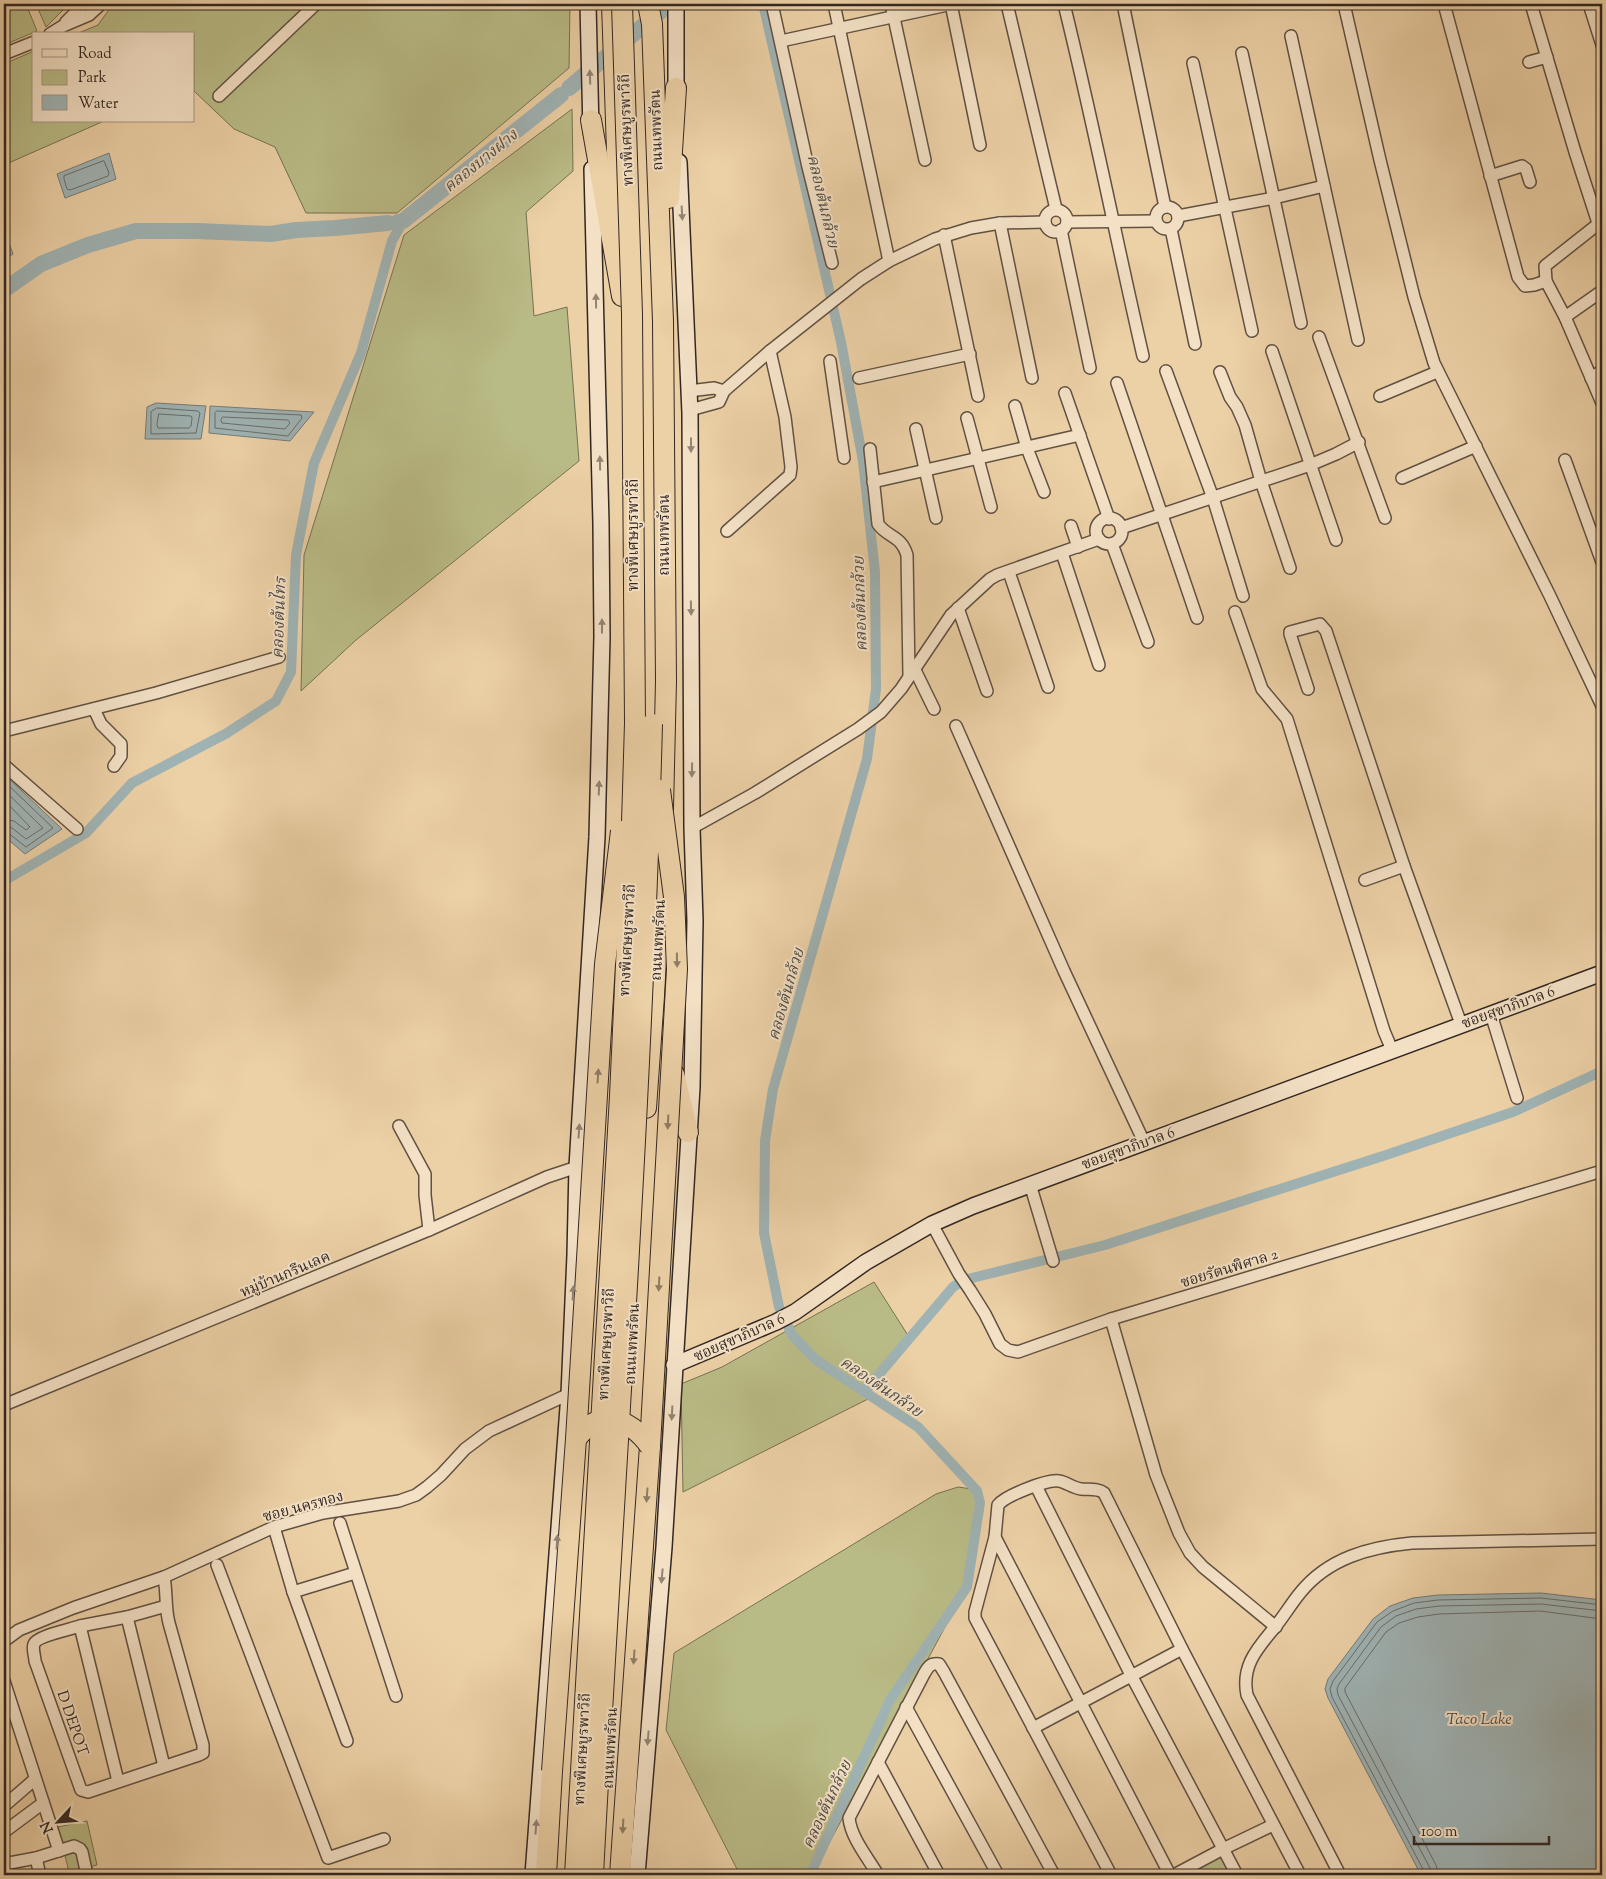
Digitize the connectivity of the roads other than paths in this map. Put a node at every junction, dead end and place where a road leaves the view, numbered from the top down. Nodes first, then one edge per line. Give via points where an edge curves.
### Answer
1 (84, 4) edge
2 (101, 4) edge
3 (316, 4) edge
4 (588, 4) edge
5 (612, 4) edge
6 (622, 4) edge
7 (676, 4) edge
8 (772, 4) edge
9 (834, 4) edge
10 (891, 4) edge
11 (951, 4) edge
12 (1007, 4) edge
13 (1064, 4) edge
14 (1123, 4) edge
15 (1344, 4) edge
16 (1444, 4) edge
17 (1531, 4) edge
18 (1589, 4) edge
19 (647, 10) edge
20 (894, 17) junction
21 (63, 26) junction
22 (839, 27) junction
23 (53, 32) edge
24 (1290, 36) dead end
25 (781, 41) junction
26 (32, 43) edge
27 (1602, 45) edge
28 (1242, 53) dead end
29 (4, 54) edge
30 (1547, 57) junction
31 (1529, 62) dead end
32 (1193, 63) dead end
33 (676, 88) junction
34 (219, 96) dead end
35 (591, 111) junction
36 (980, 145) dead end
37 (925, 160) dead end
38 (1490, 176) junction
39 (1530, 182) dead end
40 (1324, 186) junction
41 (1274, 198) junction
42 (1165, 206) junction
43 (1225, 208) junction
44 (1056, 210) junction
45 (1178, 216) junction
46 (1156, 221) junction
47 (1044, 222) junction
48 (1112, 222) junction
49 (1600, 222) edge
50 (1000, 223) junction
51 (1064, 226) junction
52 (1171, 229) junction
53 (944, 235) junction
54 (889, 261) junction
55 (832, 263) dead end
56 (1546, 280) junction
57 (1602, 291) edge
58 (622, 296) junction
59 (1565, 317) junction
60 (662, 321) junction
61 (1301, 324) dead end
62 (1252, 331) dead end
63 (1319, 336) dead end
64 (1358, 340) dead end
65 (1195, 344) dead end
66 (770, 351) junction
67 (1272, 351) dead end
68 (970, 354) junction
69 (1143, 356) dead end
70 (830, 361) dead end
71 (1090, 368) dead end
72 (1166, 371) dead end
73 (1602, 371) edge
74 (1220, 372) dead end
75 (1438, 372) junction
76 (859, 378) dead end
77 (1032, 378) dead end
78 (1591, 378) junction
79 (1117, 384) dead end
80 (689, 391) junction
81 (724, 391) junction
82 (1065, 392) dead end
83 (978, 396) dead end
84 (1380, 396) dead end
85 (1602, 403) edge
86 (1015, 406) dead end
87 (690, 410) junction
88 (967, 418) dead end
89 (916, 429) dead end
90 (1080, 435) junction
91 (1358, 442) junction
92 (1476, 446) junction
93 (1027, 448) junction
94 (870, 449) dead end
95 (844, 458) dead end
96 (978, 458) junction
97 (1565, 460) dead end
98 (1310, 465) junction
99 (926, 469) junction
100 (1402, 478) dead end
101 (1261, 481) junction
102 (873, 482) junction
103 (1044, 492) dead end
104 (1213, 498) junction
105 (990, 507) dead end
106 (1160, 515) junction
107 (936, 518) dead end
108 (1109, 518) junction
109 (1386, 518) dead end
110 (1071, 526) dead end
111 (1121, 528) junction
112 (727, 531) dead end
113 (1098, 539) junction
114 (1336, 540) dead end
115 (1112, 544) junction
116 (1078, 547) junction
117 (1062, 553) junction
118 (1602, 562) edge
119 (1290, 568) dead end
120 (1009, 572) junction
121 (1243, 596) dead end
122 (958, 608) junction
123 (1235, 612) dead end
124 (1197, 618) dead end
125 (1148, 642) dead end
126 (279, 657) dead end
127 (1099, 665) dead end
128 (911, 671) junction
129 (1048, 687) dead end
130 (1308, 689) dead end
131 (987, 691) dead end
132 (1601, 701) edge
133 (94, 709) junction
134 (934, 709) dead end
135 (643, 723) junction
136 (956, 726) dead end
137 (4, 731) edge
138 (4, 766) edge
139 (114, 766) dead end
140 (692, 828) junction
141 (77, 829) dead end
142 (1404, 866) junction
143 (1365, 880) dead end
144 (1602, 973) edge
145 (654, 996) junction
146 (1491, 1014) junction
147 (1461, 1024) junction
148 (1392, 1050) junction
149 (1517, 1098) dead end
150 (399, 1126) dead end
151 (688, 1132) junction
152 (1144, 1142) junction
153 (577, 1167) junction
154 (1602, 1171) edge
155 (1030, 1184) junction
156 (932, 1224) junction
157 (430, 1230) junction
158 (1054, 1261) dead end
159 (1111, 1319) junction
160 (674, 1365) junction
161 (569, 1394) junction
162 (4, 1405) edge
163 (576, 1440) junction
164 (650, 1446) junction
165 (1036, 1486) junction
166 (340, 1523) dead end
167 (274, 1526) junction
168 (995, 1537) junction
169 (1602, 1538) edge
170 (217, 1564) dead end
171 (355, 1573) junction
172 (164, 1577) junction
173 (293, 1592) junction
174 (166, 1606) junction
175 (127, 1617) junction
176 (44, 1620) junction
177 (80, 1626) junction
178 (1276, 1626) junction
179 (49, 1636) junction
180 (4, 1641) edge
181 (1182, 1649) junction
182 (1131, 1675) junction
183 (4, 1681) edge
184 (396, 1696) dead end
185 (1080, 1703) junction
186 (906, 1707) junction
187 (1033, 1728) junction
188 (348, 1741) dead end
189 (878, 1762) junction
190 (164, 1766) junction
191 (34, 1780) junction
192 (118, 1781) junction
193 (43, 1803) junction
194 (4, 1806) edge
195 (1273, 1825) junction
196 (4, 1832) edge
197 (384, 1839) dead end
198 (1223, 1848) junction
199 (58, 1852) junction
200 (36, 1858) junction
201 (4, 1864) edge
202 (40, 1875) edge
203 (87, 1875) edge
204 (533, 1875) edge
205 (546, 1875) edge
206 (567, 1875) edge
207 (575, 1875) edge
208 (593, 1875) edge
209 (603, 1875) edge
210 (620, 1875) edge
211 (637, 1875) edge
212 (878, 1875) edge
213 (939, 1875) edge
214 (998, 1875) edge
215 (1054, 1875) edge
216 (1111, 1875) edge
217 (1170, 1875) edge
218 (1174, 1875) edge
219 (1237, 1875) edge
220 (1300, 1875) edge
221 (1340, 1875) edge

1 - 21 street
2 - 21 street via 89,15
3 - 34 street
35 -> 4 main road
5 - 58 highway, ถนนเทพรัตน
6 - 135 highway, ทางพิเศษบูรพาวิถี, bridge
7 - 33 main road, ถนนเทพรัตน
8 - 25 street
9 - 22 street
10 - 20 street
11 - 20 street
11 - 36 street
12 - 44 street
13 - 48 street
14 - 42 street
15 - 75 street via 1410,278
16 - 38 street
17 - 30 street
18 - 27 street
19 - 60 highway, ถนนเทพรัตน
19 - 135 highway, ทางพิเศษบูรพาวิถี via 645,154 652,528
20 - 22 street
20 - 37 street
21 - 23 street
22 - 25 street
22 - 54 street
24 - 40 street
25 - 55 street
26 - 29 street
28 - 41 street
30 - 31 street
30 - 49 street
32 - 43 street
33 - 60 highway
33 -> 80 main road, ถนนเทพรัตน
35 - 58 highway
153 -> 35 main road via 596,866 602,656
38 - 39 street via 1522,166
38 - 56 street via 1521,282 1525,286
40 - 41 street
40 - 64 street
41 - 43 street
41 - 61 street
42 - 45 street
42 - 46 street via 1158,210
43 - 45 street
43 - 62 street
44 - 47 street via 1049,212
44 - 51 street via 1062,212
45 - 52 street via 1177,224
46 - 48 street
46 - 52 street via 1163,229
47 - 50 street
47 - 51 street via 1050,230
48 - 51 street
48 - 69 street
49 - 56 street via 1545,266
50 - 53 street
50 - 77 street
51 - 71 street
52 - 65 street
53 - 54 street
53 - 68 street
54 - 66 street
56 - 59 street
57 - 59 street
58 - 206 highway, ถนนเทพรัตน via 628,721 626,881 615,1034 604,1302
59 - 78 street
60 - 145 highway, ถนนเทพรัตน via 666,681
63 - 91 street
66 - 81 street
66 - 112 street via 785,417 790,475
67 - 98 street
68 - 76 street
68 - 83 street
70 - 95 street
72 - 104 street
73 - 78 street
74 - 101 street via 1245,425
75 - 84 street
75 - 92 street
78 - 85 street
79 - 106 street
80 - 81 street via 714,388
80 - 87 main road, ถนนเทพรัตน
81 - 87 street via 719,402
82 - 90 street
86 - 93 street
87 -> 140 main road, ถนนเทพรัตน
88 - 96 street
89 - 99 street
90 - 93 street
90 - 108 street
91 - 98 street
91 - 109 street
92 - 100 street
92 - 132 street
93 - 96 street
93 - 103 street
94 - 102 street
96 - 99 street
96 - 105 street
97 - 118 street
98 - 101 street
98 - 114 street
99 - 102 street
99 - 107 street
101 - 104 street
101 - 119 street
102 - 128 street via 878,524 903,544 907,555
104 - 106 street
104 - 121 street
106 - 111 street
106 - 124 street
108 - 111 street
108 - 113 street via 1097,526
110 - 116 street
111 - 115 street via 1120,538
113 - 115 street via 1104,544
113 - 116 street
115 - 125 street
116 - 117 street
117 - 120 street
117 - 127 street
120 - 122 street via 990,579
120 - 129 street
122 - 128 street
122 - 131 street
123 - 148 street via 1262,689 1287,720
126 - 133 street
128 - 134 street
128 - 140 street via 892,701 870,720 755,793
130 - 142 street via 1290,632 1320,624 1326,631
133 - 137 street
133 - 139 street via 101,724 121,744 121,756
163 -> 135 highway, bridge via 609,921
135 -> 164 highway, bridge via 674,897 677,969
135 - 207 highway, ทางพิเศษบูรพาวิถี, bridge via 632,856
135 - 208 highway, ทางพิเศษบูรพาวิถี, bridge via 649,854 639,1088
136 - 152 street
138 - 141 street
140 - 151 main road, ถนนเทพรัตน via 692,1087
142 - 143 street
142 - 147 street
144 - 146 main road, ซอยสุขาภิบาล 6
145 - 151 highway
145 - 209 highway, ถนนเทพรัตน
146 - 147 main road, ซอยสุขาภิบาล 6
146 - 149 street
147 - 148 main road, ซอยสุขาภิบาล 6
148 - 152 main road, ซอยสุขาภิบาล 6
150 - 157 street via 425,1174
151 - 160 main road, ถนนเทพรัตน
152 - 155 main road, ซอยสุขาภิบาล 6
153 - 157 street, หมู่บ้านกรีนเลค via 547,1177
161 -> 153 main road
154 - 159 street, ซอยรัตนพิศาล 2
155 - 156 main road, ซอยสุขาภิบาล 6
155 - 158 street
156 - 159 street, ซอยรัตนพิศาล 2 via 1000,1344 1008,1350 1018,1352
156 - 160 main road, ซอยสุขาภิบาล 6 via 866,1262 776,1322
157 - 162 street, หมู่บ้านกรีนเลค
159 - 178 street via 1156,1475 1178,1534 1203,1567
160 -> 211 main road, ถนนเทพรัตน via 664,1547
161 - 167 street, ซอย นครทอง via 489,1431 416,1495
204 -> 161 main road
163 - 164 highway, bridge via 591,1424 617,1420 632,1426
163 - 205 highway, bridge
164 -> 210 highway
165 - 168 street via 1000,1502 996,1510
165 - 181 street via 1060,1481 1104,1493
165 - 182 street
166 - 171 street
167 - 172 street, ซอย นครทอง
167 - 173 street
168 - 185 street
168 - 187 street via 975,1618
169 - 178 street via 1412,1543 1366,1550 1332,1565 1317,1576 1301,1591
170 - 197 street via 328,1858
171 - 173 street
171 - 184 street
172 - 174 street, D DEPOT
172 - 176 street, ซอย นครทอง
173 - 188 street
174 - 175 street, D DEPOT
174 - 190 street, D DEPOT via 203,1753
175 - 177 street, D DEPOT
175 - 190 street
176 - 179 street
176 - 180 street, ซอย นครทอง via 19,1630
177 - 179 street, D DEPOT
177 - 192 street, D DEPOT
178 - 221 street via 1258,1646 1249,1665 1247,1695
179 - 192 street, D DEPOT via 35,1642 35,1661 78,1785 88,1792
181 - 182 street
181 - 195 street
182 - 185 street
182 - 198 street
183 - 191 street
185 - 187 street
185 - 217 street
186 - 189 street
186 - 214 street
186 - 215 street via 928,1666 939,1664
187 - 216 street
189 - 212 street via 849,1818 855,1836
189 - 213 street
190 - 192 street, D DEPOT
191 - 193 street
191 - 194 street
193 - 196 street
193 - 199 street
195 - 198 street
195 - 220 street
198 - 218 street
198 - 219 street
199 - 200 street
199 - 203 street via 74,1846 80,1849
200 - 201 street
200 - 202 street

